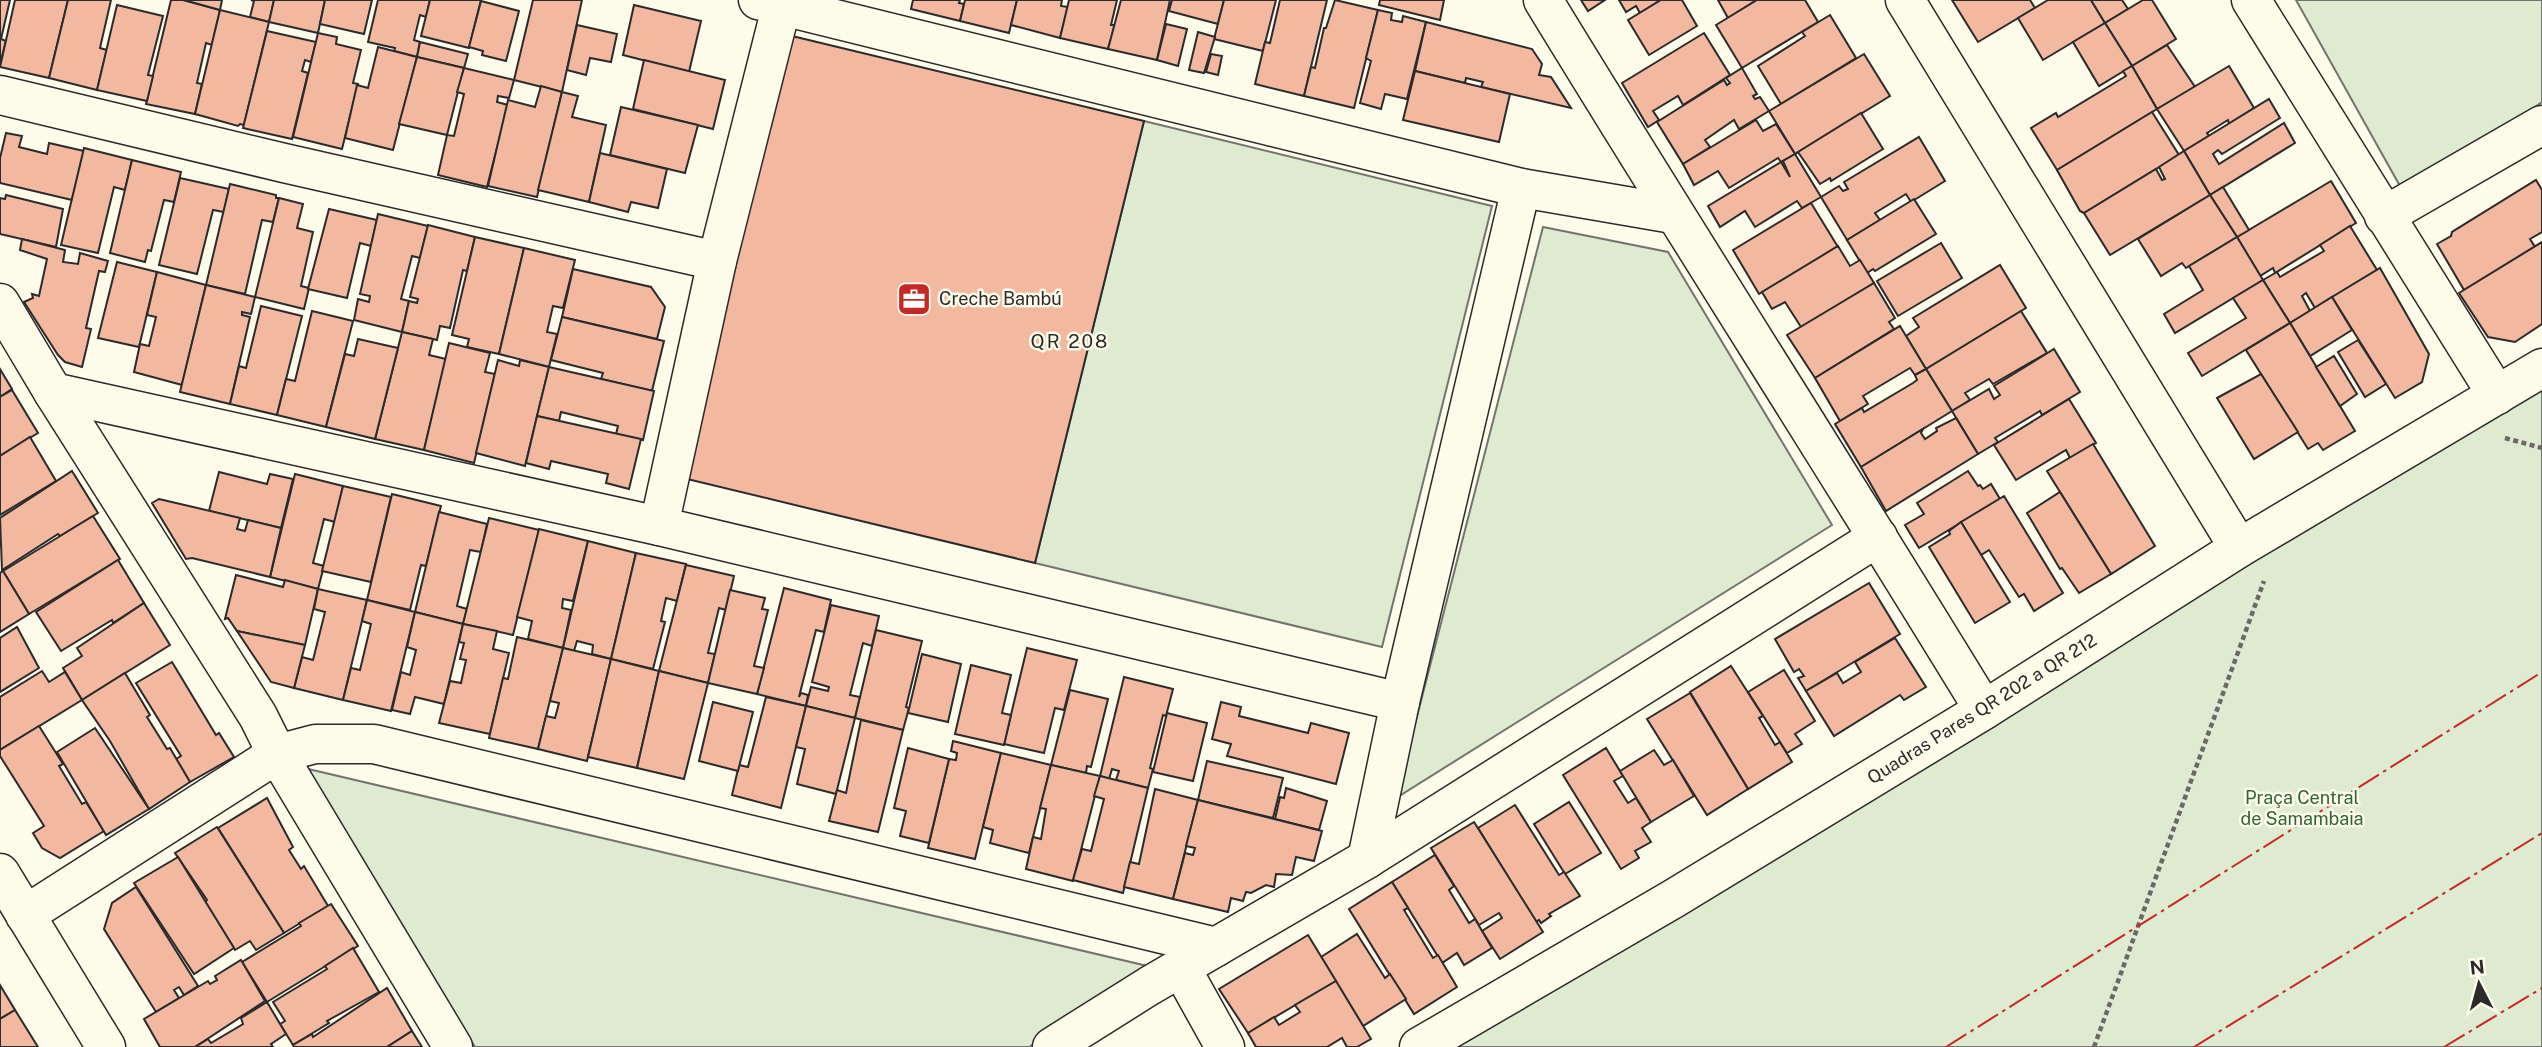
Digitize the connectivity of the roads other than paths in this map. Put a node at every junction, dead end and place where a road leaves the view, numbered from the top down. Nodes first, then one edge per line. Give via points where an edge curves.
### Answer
1 (1543, 0) edge
2 (1905, 0) edge
3 (2251, 0) edge
4 (774, 2) edge
5 (0, 95) edge
6 (2542, 125) edge
7 (1521, 188) junction
8 (1673, 214) junction
9 (2384, 216) junction
10 (717, 261) junction
11 (0, 303) edge
12 (2542, 368) edge
13 (52, 391) junction
14 (2497, 395) junction
15 (659, 526) junction
16 (1878, 537) junction
17 (2239, 548) junction
18 (1400, 702) junction
19 (1984, 710) junction
20 (277, 754) junction
21 (1367, 859) junction
22 (0, 873) edge
23 (25, 915) junction
24 (1216, 947) junction
25 (1181, 968) junction
26 (106, 1047) edge
27 (453, 1047) edge
28 (1052, 1047) edge
29 (1225, 1047) edge
30 (1419, 1047) edge

1 - 8 street
2 - 17 street
3 - 9 street
4 - 7 street
4 - 10 street
5 - 10 street
6 - 9 street
7 - 8 street
7 - 18 street
8 - 16 street
9 - 14 street
10 - 15 street
11 - 13 street
12 - 14 street, Quadras Pares QR 202 a QR 212
13 - 15 street
13 - 20 street via 258,716
14 - 17 street, Quadras Pares QR 202 a QR 212
15 - 18 street
16 - 19 street
16 - 21 street
17 - 19 street, Quadras Pares QR 202 a QR 212
18 - 21 street
19 - 30 street, Quadras Pares QR 202 a QR 212
20 - 23 street
20 - 24 street via 315,744 374,744
20 - 27 street
21 - 24 street
22 - 23 street
23 - 26 street
24 - 25 street
25 - 28 street
25 - 29 street

